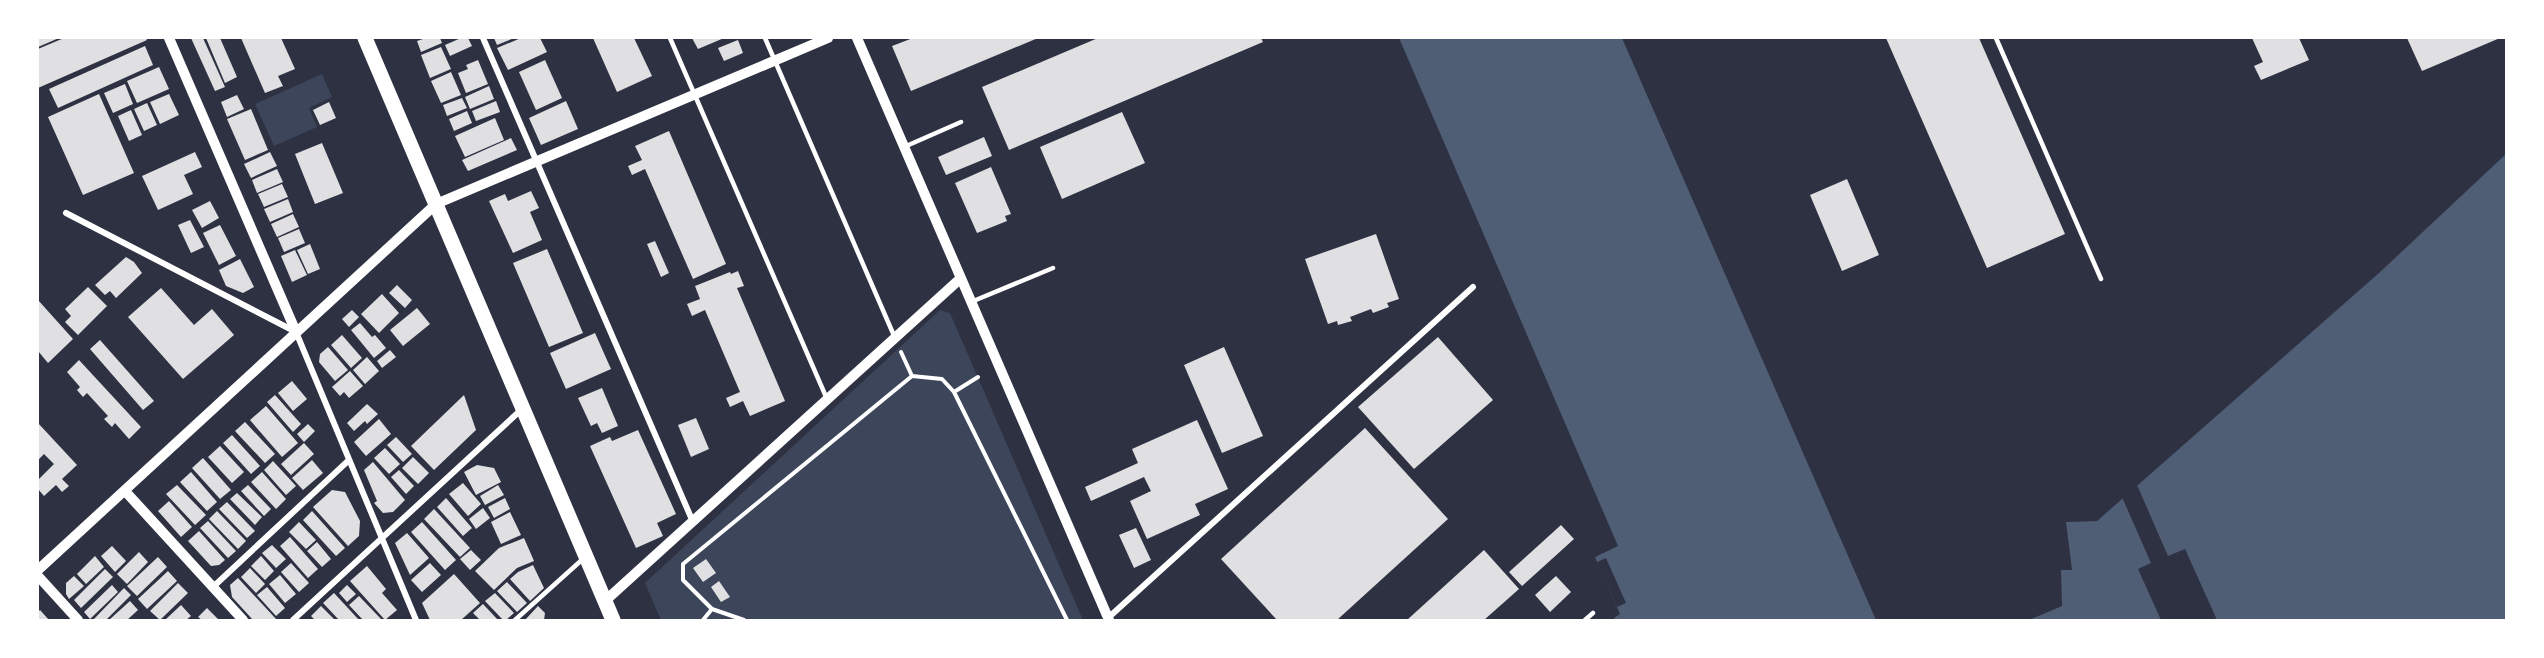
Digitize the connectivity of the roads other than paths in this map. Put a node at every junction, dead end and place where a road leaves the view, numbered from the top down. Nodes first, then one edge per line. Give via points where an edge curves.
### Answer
1 (169, 38) edge
2 (365, 38) edge
3 (483, 38) edge
4 (670, 38) edge
5 (765, 38) edge
6 (828, 38) edge
7 (857, 38) edge
8 (1996, 38) edge
9 (775, 60) junction
10 (694, 94) junction
11 (961, 122) dead end
12 (904, 147) junction
13 (537, 161) junction
14 (436, 204) junction
15 (66, 213) dead end
16 (1053, 268) dead end
17 (961, 278) junction
18 (2101, 279) dead end
19 (1473, 287) dead end
20 (971, 302) junction
21 (296, 332) junction
22 (895, 338) junction
23 (827, 399) junction
24 (522, 408) junction
25 (349, 460) junction
26 (124, 491) junction
27 (693, 522) junction
28 (381, 538) junction
29 (586, 556) junction
30 (38, 570) edge
31 (38, 576) edge
32 (213, 587) junction
33 (605, 602) junction
34 (1593, 613) dead end
35 (1109, 619) edge
36 (78, 621) edge
37 (243, 621) edge
38 (293, 621) edge
39 (416, 621) edge
40 (515, 621) edge
41 (613, 621) edge
42 (1585, 621) edge

1 - 21 street
2 - 14 main road
3 - 13 street
4 - 10 lane
5 - 9 lane
6 - 9 street
7 - 12 street
8 - 18 lane
9 - 10 street
9 - 22 lane
10 - 13 street
10 - 23 lane
11 - 12 lane
12 - 17 street
13 - 14 street
13 - 27 street
14 - 21 street
14 - 24 main road
15 - 21 street
16 - 20 lane
17 - 20 street
17 - 22 street
19 - 35 street
20 - 35 street
21 - 25 street
21 - 26 street
22 - 23 street
23 - 27 street
24 - 28 street
24 - 29 main road
25 - 28 street
25 - 32 street
26 - 30 street
26 - 32 street
27 - 33 street
28 - 38 street
28 - 39 street
29 - 33 main road
29 - 40 lane
31 - 36 street
32 - 37 street
33 - 41 main road
34 - 42 lane

